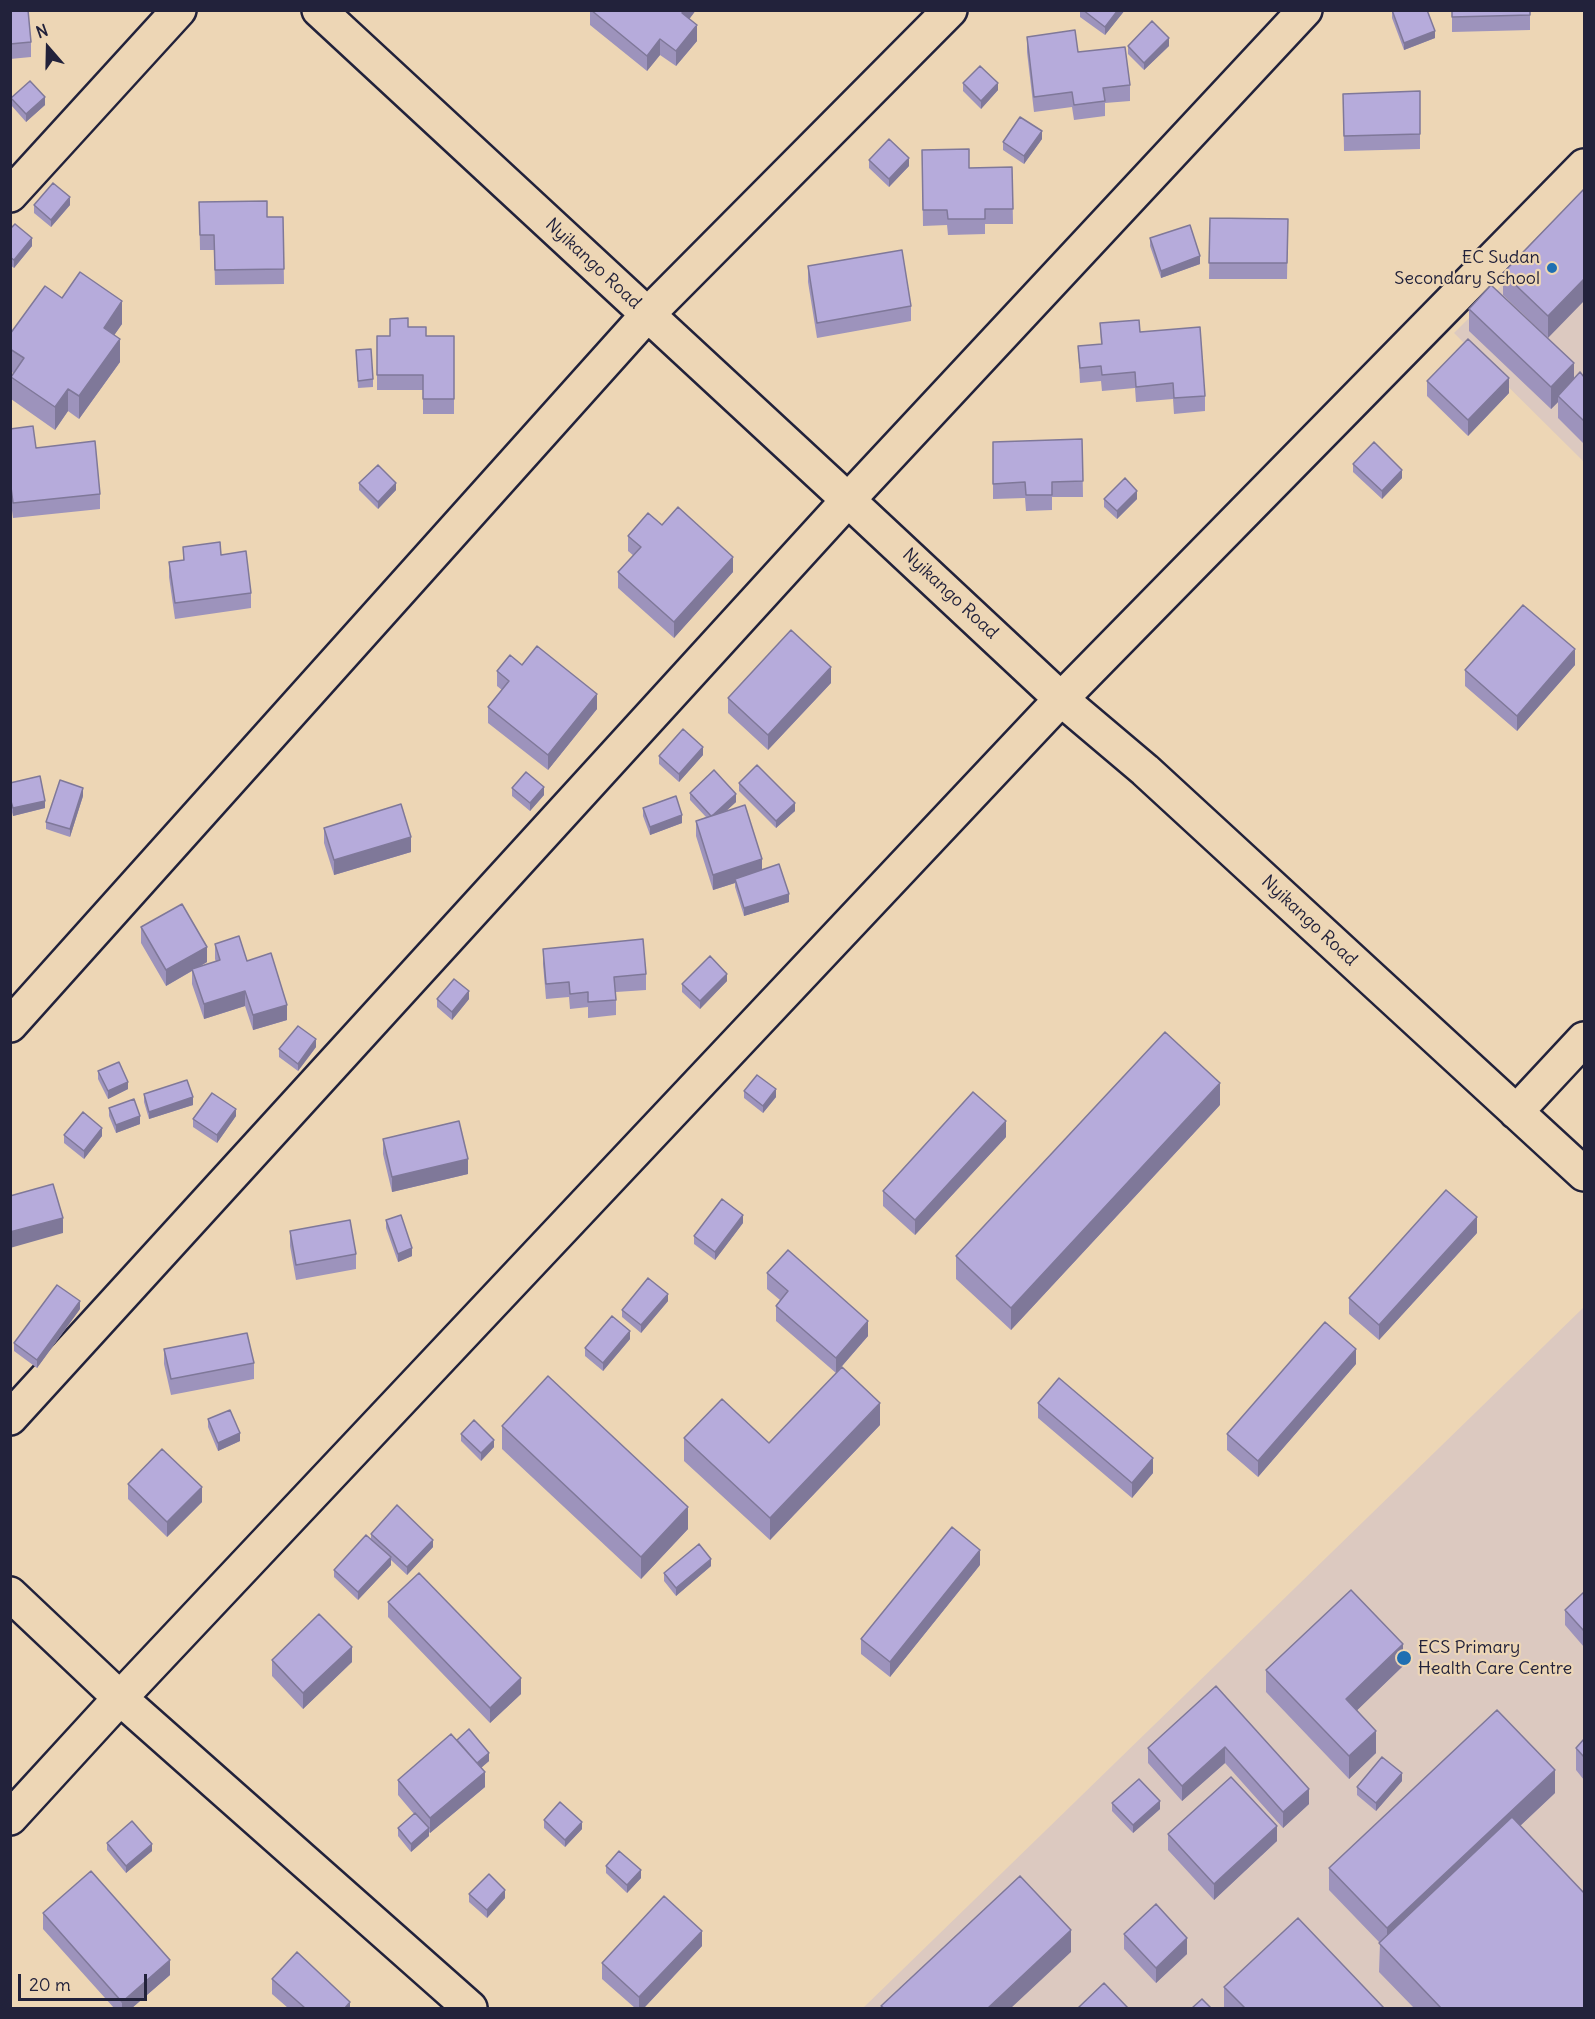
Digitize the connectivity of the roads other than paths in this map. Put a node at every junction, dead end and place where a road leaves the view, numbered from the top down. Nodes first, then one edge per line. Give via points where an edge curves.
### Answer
1 (178, 10) edge
2 (319, 10) edge
3 (950, 10) edge
4 (1305, 10) edge
5 (1584, 166) edge
6 (10, 195) edge
7 (648, 314) junction
8 (849, 500) junction
9 (1061, 699) junction
10 (10, 1025) edge
11 (1584, 1040) edge
12 (1516, 1112) junction
13 (1584, 1174) edge
14 (10, 1418) edge
15 (10, 1594) edge
16 (120, 1698) junction
17 (10, 1818) edge
18 (470, 2008) edge

1 - 6 street
2 - 7 street, Nyikango Road
3 - 7 street
4 - 8 street
5 - 9 street
7 - 8 street, Nyikango Road
7 - 10 street
8 - 9 street, Nyikango Road
8 - 14 street
9 - 12 street, Nyikango Road via 1145,770
9 - 16 street
11 - 12 street
12 - 13 street, Nyikango Road
15 - 16 street
16 - 17 street
16 - 18 street

